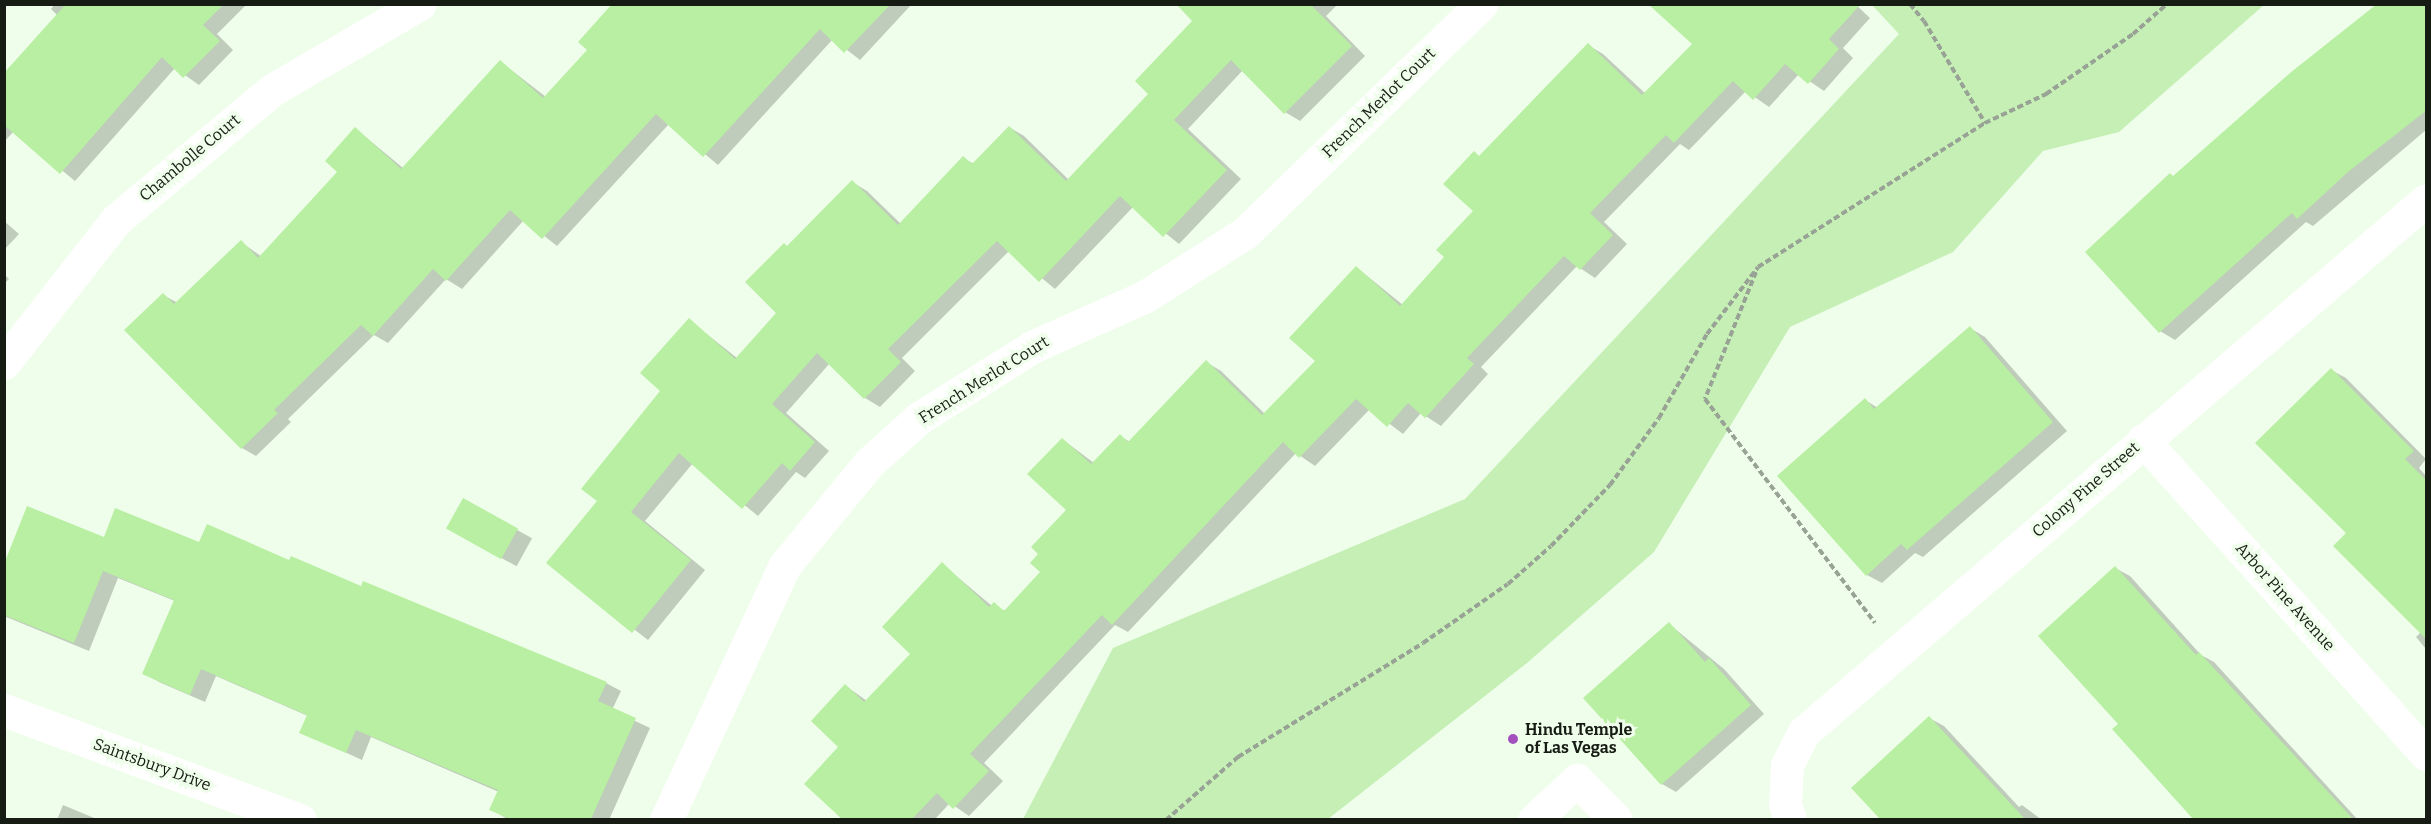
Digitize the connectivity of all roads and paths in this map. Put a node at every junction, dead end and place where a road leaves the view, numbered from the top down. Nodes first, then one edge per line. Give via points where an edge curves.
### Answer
1 (420, 4) edge
2 (1481, 4) edge
3 (1910, 4) edge
4 (2167, 4) edge
5 (1985, 123) junction
6 (2427, 200) edge
7 (1758, 267) junction
8 (4, 363) edge
9 (2143, 440) junction
10 (1898, 652) junction
11 (4, 710) edge
12 (2427, 754) edge
13 (1787, 812) edge
14 (300, 819) edge
15 (666, 819) edge
16 (1166, 819) edge
17 (1534, 819) edge
18 (1616, 819) edge

1 - 8 street, Chambolle Court via 272,90 116,220
2 - 15 street, French Merlot Court via 1245,232 1144,297 1032,346 919,418 869,463 785,565
3 - 5 path
4 - 5 path via 2133,34 2046,94
5 - 7 path
6 - 9 street, Colony Pine Street
7 - 10 path via 1705,399
7 - 16 path via 1707,334 1659,418 1610,485 1551,546 1508,584 1423,643 1238,757
9 - 10 street, Colony Pine Street
9 - 12 street, Arbor Pine Avenue
10 - 13 street, Colony Pine Street via 1804,732 1787,765
11 - 14 street, Saintsbury Drive
17 - 18 street via 1577,780

